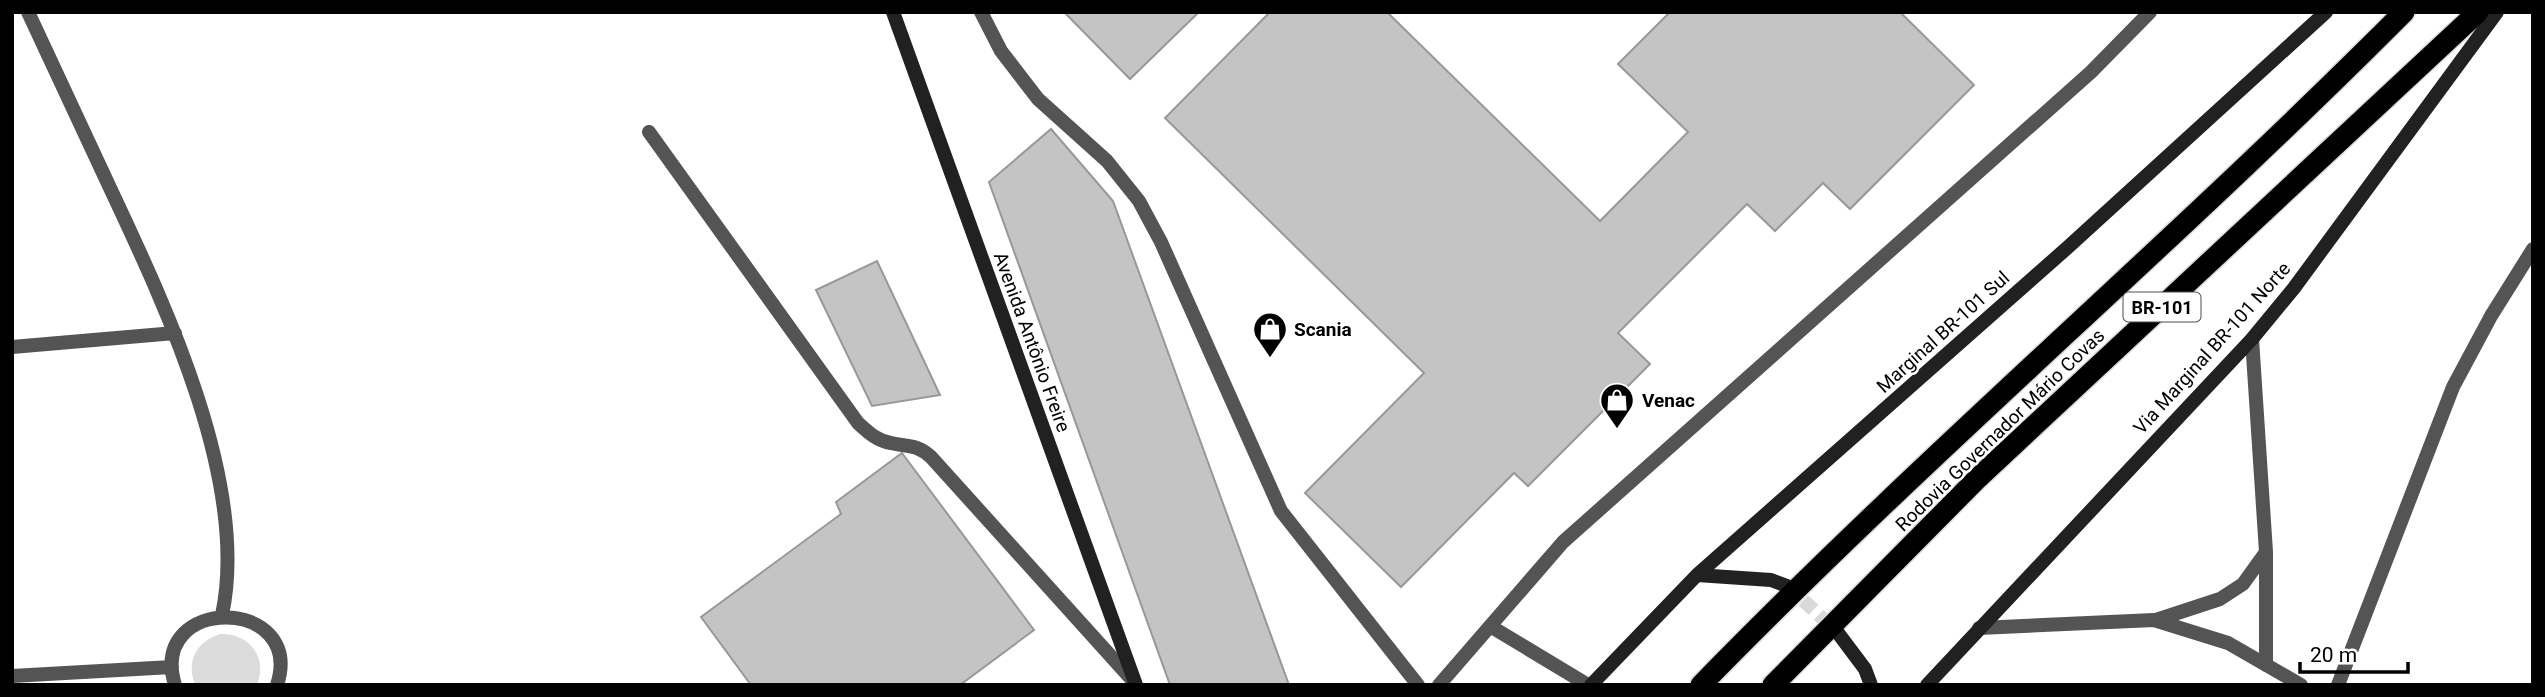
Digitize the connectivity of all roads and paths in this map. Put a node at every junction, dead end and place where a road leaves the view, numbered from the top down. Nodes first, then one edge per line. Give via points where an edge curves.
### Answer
1 (28, 12) edge
2 (893, 12) edge
3 (981, 12) edge
4 (2150, 12) edge
5 (2326, 12) edge
6 (2404, 12) edge
7 (2478, 12) edge
8 (2497, 12) edge
9 (649, 132) dead end
10 (2533, 249) edge
11 (174, 333) junction
12 (2252, 339) junction
13 (12, 347) edge
14 (2266, 552) junction
15 (1697, 575) junction
16 (1787, 586) tunnel mouth
17 (222, 615) junction
18 (2154, 620) junction
19 (1490, 626) junction
20 (1979, 628) junction
21 (1838, 633) tunnel mouth
22 (2266, 665) junction
23 (172, 667) junction
24 (12, 676) edge
25 (1136, 684) edge
26 (175, 685) edge
27 (277, 685) edge
28 (1418, 685) edge
29 (1440, 685) edge
30 (1590, 685) edge
31 (1700, 685) edge
32 (1773, 685) edge
33 (1871, 685) edge
34 (1927, 685) edge
35 (2301, 685) edge
36 (2338, 685) edge

1 - 11 street
2 - 25 street, Avenida Antônio Freire
3 - 28 street via 1000,51 1038,99 1107,161 1139,201 1281,511
4 - 19 street via 2091,72 1563,542
5 - 15 street, Marginal BR-101 Sul
6 - 31 highway, Rodovia Governador Mário Covas / BR-101 via 1792,592
7 - 32 highway, Rodovia Governador Mário Covas / BR-101 via 1977,479
8 - 12 street, Via Marginal BR-101 Norte
9 - 25 street via 858,423 891,444 922,448
10 - 36 street via 2454,387
11 - 13 street
11 - 17 street via 217,476 229,572
12 - 14 street
12 - 20 street, Via Marginal BR-101 Norte
14 - 18 street via 2243,584 2220,599
14 - 22 street
15 - 16 street via 1771,580
15 - 30 street, Marginal BR-101 Sul
17 - 23 street via 190,628 174,652
17 - 27 street via 245,618 269,636 280,662
18 - 20 street
18 - 22 street via 2228,643
19 - 29 street
19 - 30 street
20 - 34 street, Via Marginal BR-101 Norte
21 - 33 street via 1865,669
22 - 35 street
23 - 24 street
23 - 26 street

